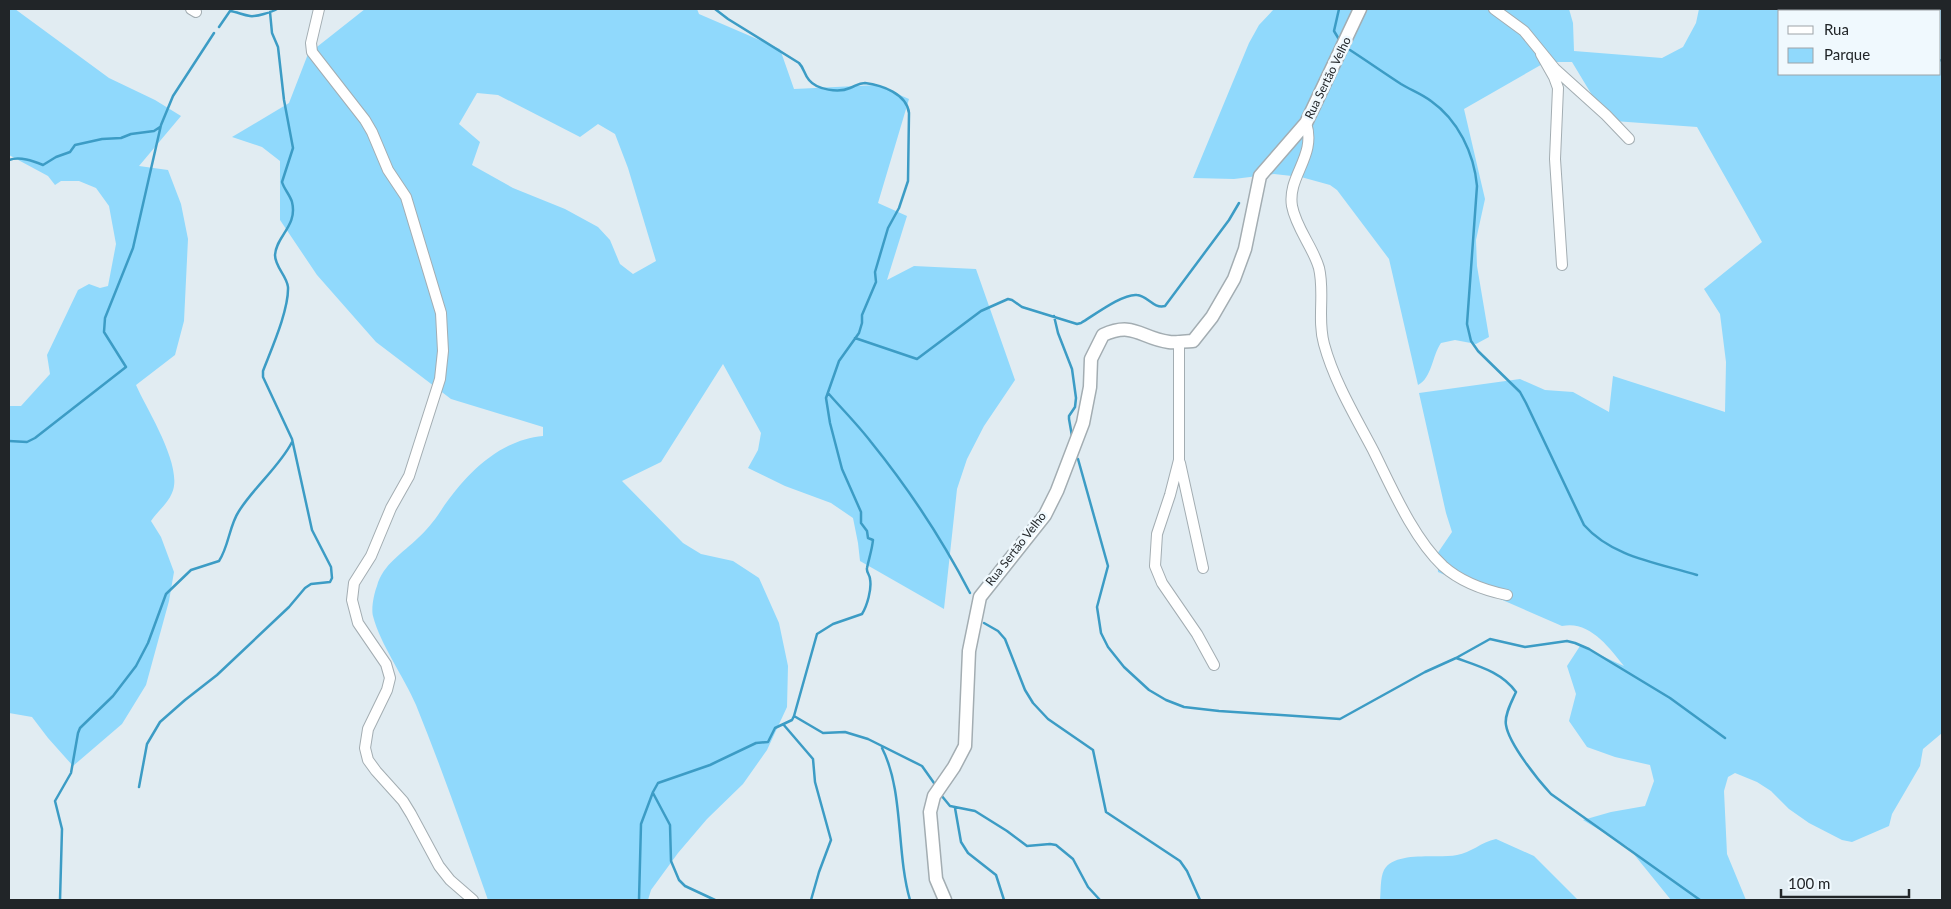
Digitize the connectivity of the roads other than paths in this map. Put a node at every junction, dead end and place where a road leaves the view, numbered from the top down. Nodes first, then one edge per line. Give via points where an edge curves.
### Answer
1 (319, 9) edge
2 (1360, 9) edge
3 (1494, 9) edge
4 (1541, 54) junction
5 (1306, 123) junction
6 (1629, 139) dead end
7 (1562, 265) dead end
8 (1179, 341) junction
9 (1179, 460) junction
10 (1203, 568) dead end
11 (1507, 595) dead end
12 (1214, 665) dead end
13 (473, 900) edge
14 (945, 900) edge

1 - 13 street via 312,52 370,128 388,170 406,198 442,320 441,374 417,453 371,556 354,582 352,600 358,623 386,664 390,678 388,690 368,730 365,748 368,760 412,814 439,866
2 - 5 street, Rua Sertão Velho
3 - 4 street via 1524,32
4 - 6 street
4 - 7 street via 1558,88 1555,159
5 - 8 street, Rua Sertão Velho via 1260,176 1245,249 1234,279 1212,317 1193,340
5 - 11 street via 1308,148 1292,190 1292,206 1320,272 1321,332 1332,366 1406,515 1430,551 1462,580 1484,590
8 - 9 street
8 - 14 street, Rua Sertão Velho via 1169,342 1130,329 1103,335 1091,359 1083,423 1057,491 1045,514 980,597 968,651 965,746 934,796 930,812 936,879
9 - 10 street
9 - 12 street via 1157,534 1155,566 1162,583

